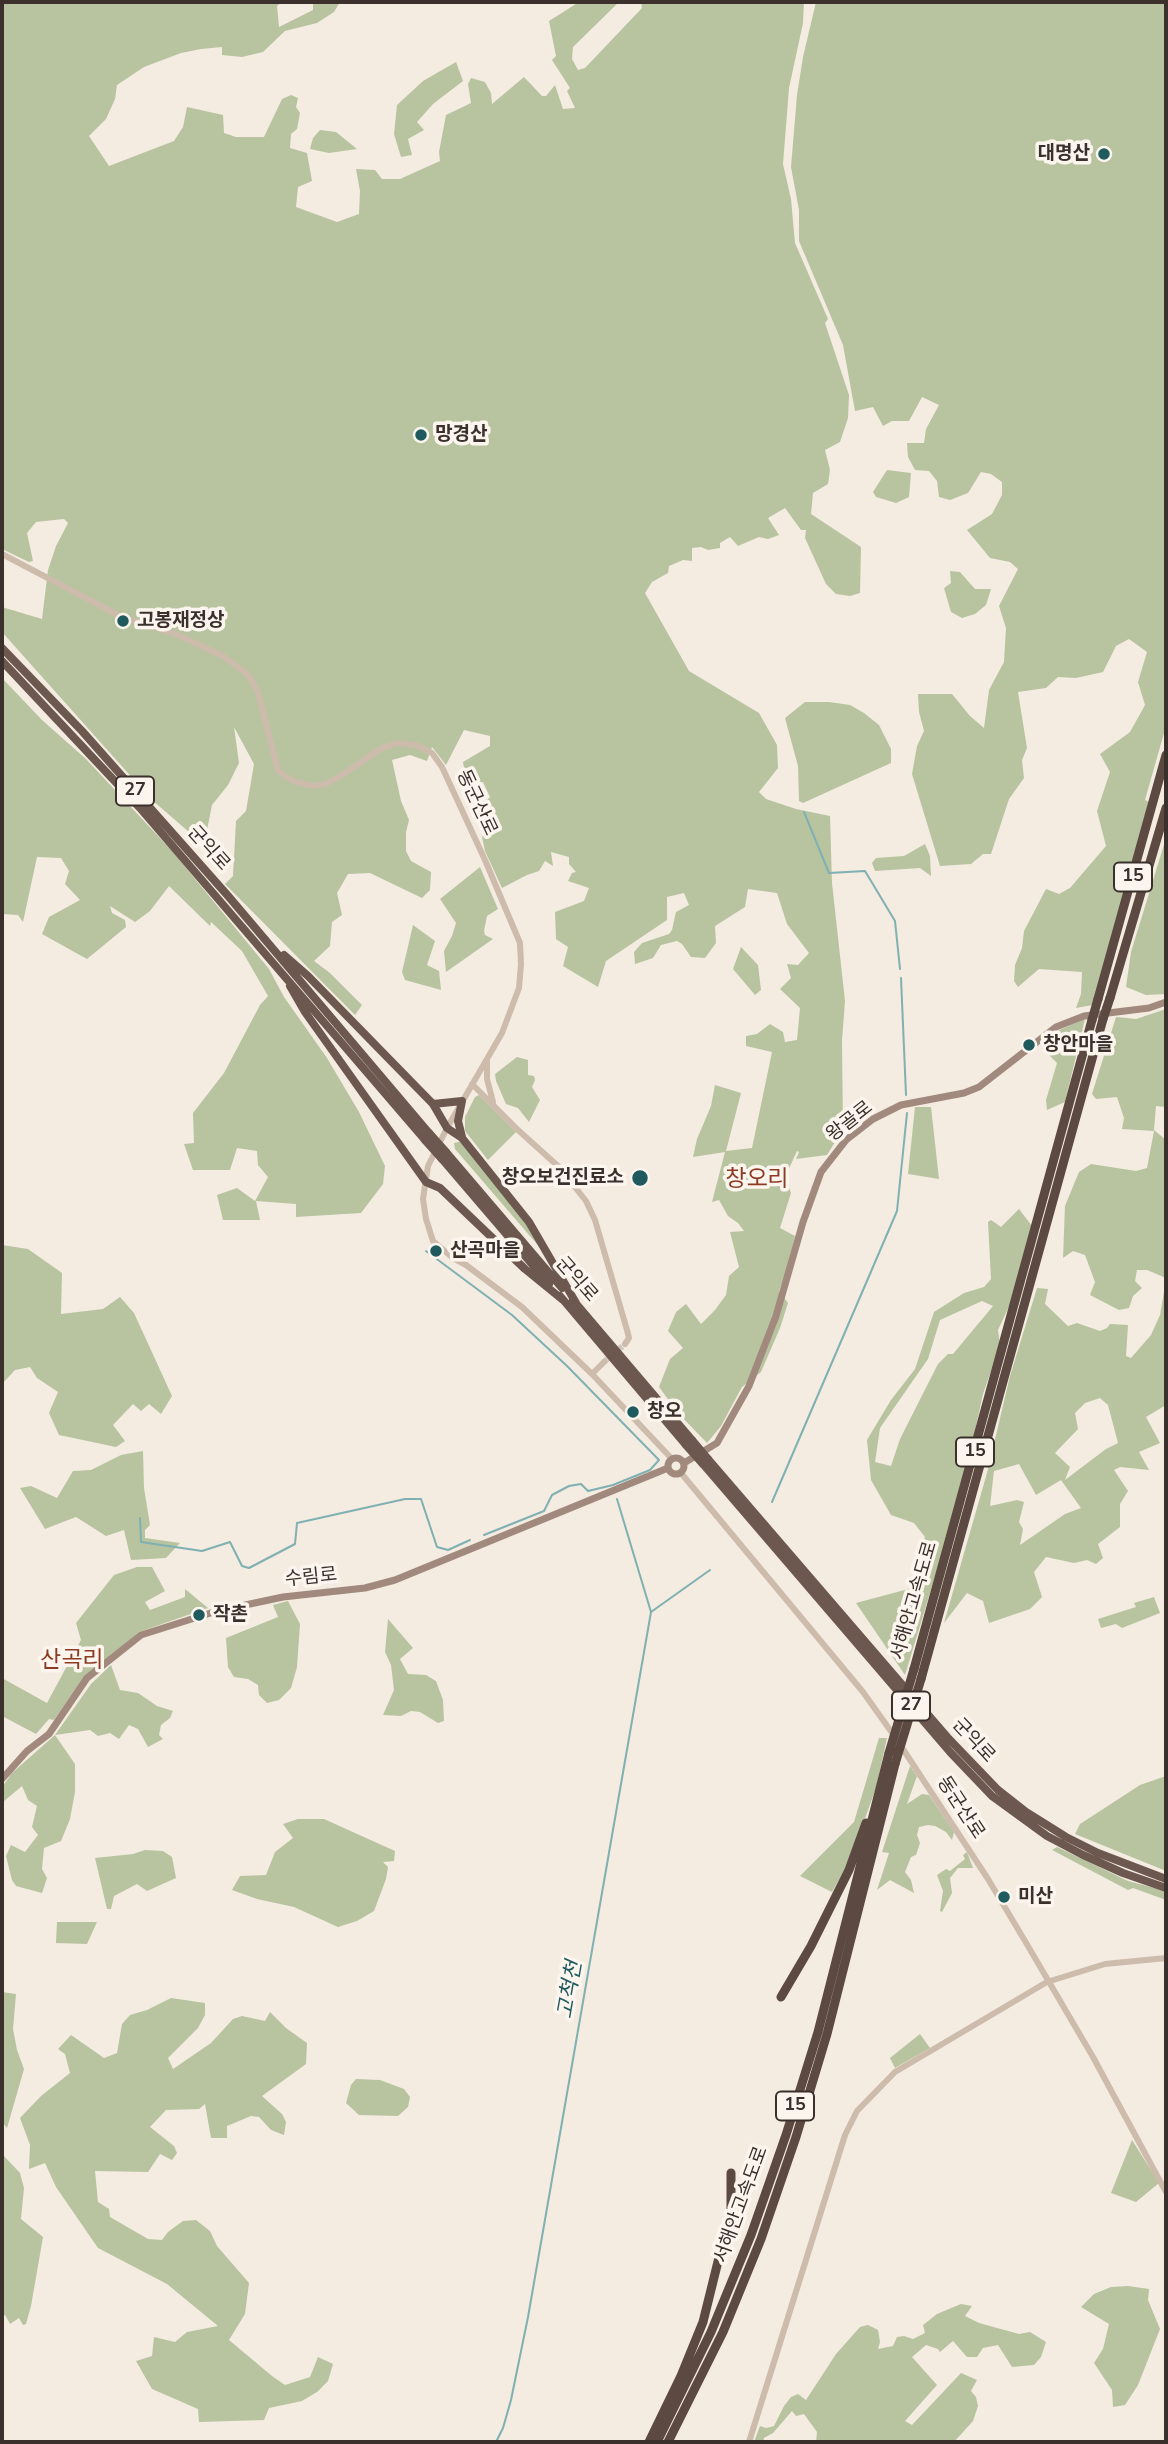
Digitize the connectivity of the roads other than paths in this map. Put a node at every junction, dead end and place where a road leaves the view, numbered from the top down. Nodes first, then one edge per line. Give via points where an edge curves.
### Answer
1 (2, 554) edge
2 (2, 648) edge
3 (2, 661) edge
4 (1166, 755) edge
5 (1166, 808) edge
6 (263, 937) junction
7 (279, 969) junction
8 (1166, 1002) edge
9 (487, 1059) junction
10 (472, 1084) junction
11 (462, 1101) junction
12 (433, 1104) junction
13 (493, 1104) junction
14 (447, 1128) junction
15 (427, 1136) junction
16 (462, 1138) junction
17 (444, 1155) junction
18 (426, 1182) junction
19 (563, 1300) junction
20 (576, 1303) junction
21 (625, 1344) dead end
22 (604, 1363) tunnel mouth
23 (592, 1374) junction
24 (689, 1442) junction
25 (672, 1459) junction
26 (706, 1462) junction
27 (684, 1464) junction
28 (668, 1468) junction
29 (681, 1473) junction
30 (2, 1779) edge
31 (883, 1779) junction
32 (1166, 1879) edge
33 (1166, 1888) edge
34 (1166, 1958) edge
35 (1047, 1982) junction
36 (781, 1997) dead end
37 (731, 2173) dead end
38 (1166, 2192) edge
39 (649, 2442) edge
40 (657, 2442) edge
41 (668, 2442) edge
42 (749, 2442) edge

1 - 9 street, 동군산로 via 124,618 178,635 242,670 258,692 278,771 293,781 326,784 382,748 398,743 432,753 520,943 519,988
2 - 6 highway, 군익로 / 27 via 82,731
3 - 7 highway, 군익로 / 27 via 131,798
4 - 31 highway, 서해안고속도로 / 15, bridge
5 - 41 highway, 서해안고속도로 / 15, bridge via 895,1764 827,2034 792,2150 723,2332
6 - 12 highway via 308,976
6 - 15 highway, 군익로 / 27
7 - 15 highway, 군익로 / 27
7 - 18 highway via 304,1012
8 - 27 main road, 왕골로 via 1084,1016 1056,1027 979,1087 901,1105 846,1140 821,1172 749,1386 717,1443
9 - 10 street, 동군산로
9 - 13 street
10 - 11 street, 동군산로
10 - 13 street
11 - 12 highway
11 - 14 street, 동군산로
11 - 16 highway via 458,1121
12 - 14 highway
13 - 21 street via 559,1167 590,1208 627,1330
14 - 16 highway
14 - 18 street, 동군산로 via 428,1167
15 - 17 highway, 군익로 / 27, bridge
16 - 20 highway via 529,1222
17 - 19 highway, 군익로 / 27
17 - 20 highway, 군익로 / 27
18 - 19 highway via 440,1188
18 - 23 street, 동군산로 via 423,1199 433,1241 522,1307
19 - 24 highway, 군익로 / 27
20 - 24 highway, 군익로 / 27
22 - 23 street
23 - 25 street
24 - 26 highway, 군익로 / 27, bridge
25 - 27 main road via 679,1458
25 - 28 main road
26 - 32 highway, 군익로 / 27 via 998,1790 1066,1837
26 - 33 highway, 군익로 / 27 via 992,1796 1047,1836
27 - 29 main road
28 - 29 main road
28 - 30 main road, 수림로 via 396,1580 232,1608 141,1635 87,1678 49,1734
29 - 35 street, 동군산로 via 863,1692 988,1879
31 - 36 highway via 849,1870
31 - 40 highway, 서해안고속도로 / 15 via 818,2032 786,2135 711,2332
34 - 35 street via 1105,1964
35 - 38 street, 동군산로
35 - 42 street via 895,2072 857,2111 845,2135
37 - 39 highway via 731,2209 703,2322

